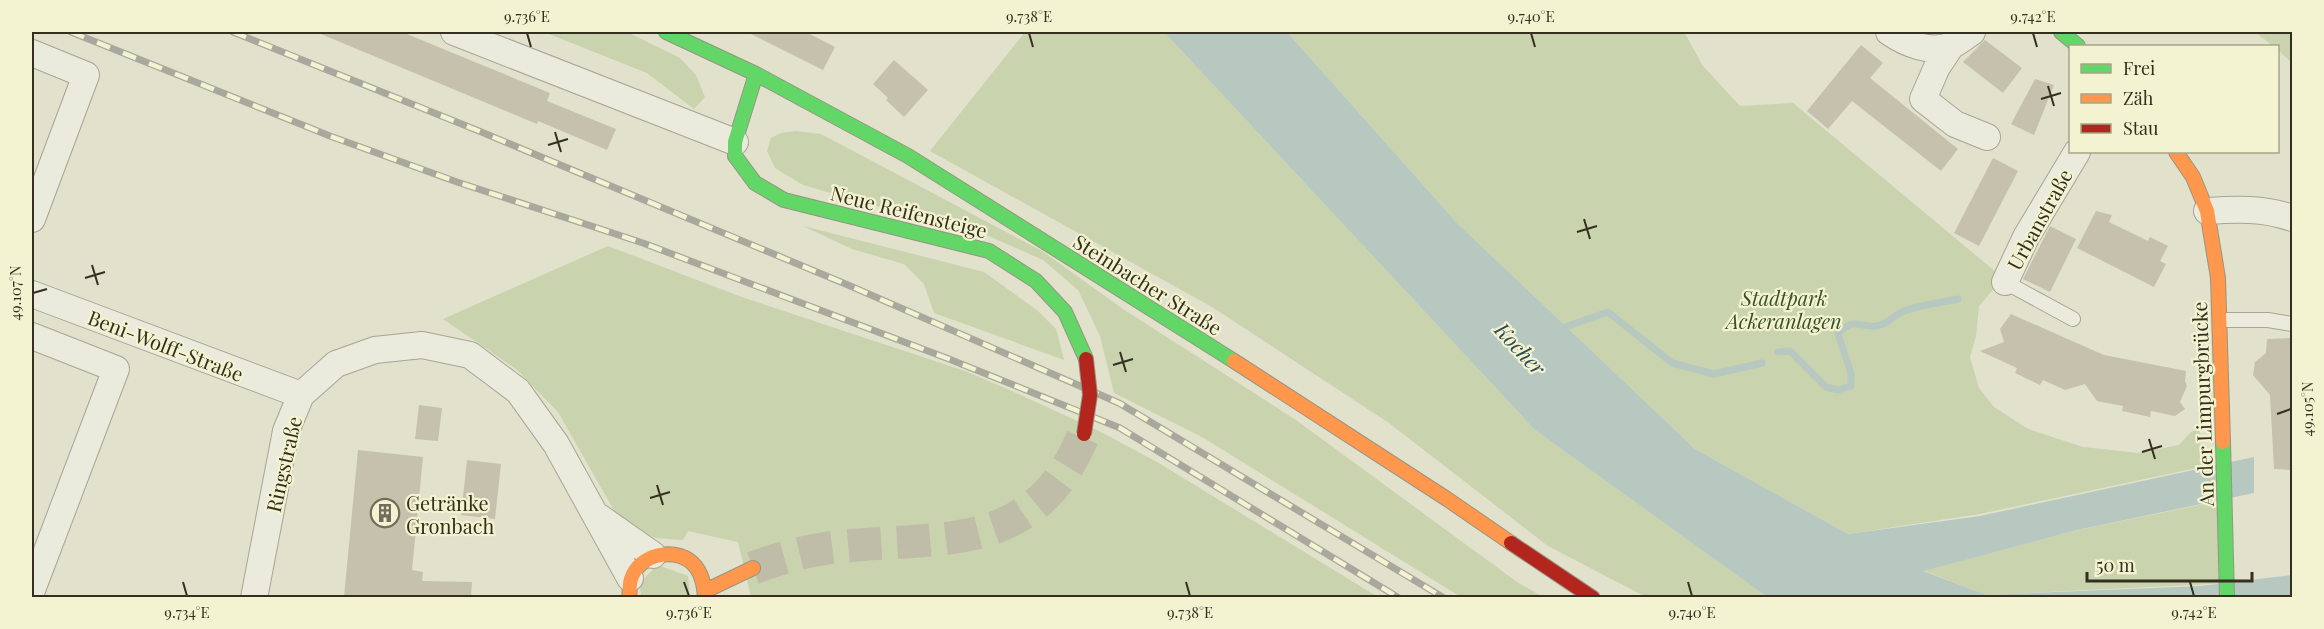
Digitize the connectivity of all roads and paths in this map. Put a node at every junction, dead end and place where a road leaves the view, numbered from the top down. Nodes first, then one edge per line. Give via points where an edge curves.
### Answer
1 (454, 32) edge
2 (666, 32) edge
3 (1889, 32) edge
4 (2061, 32) edge
5 (1962, 39) edge
6 (2077, 45) edge
7 (32, 53) edge
8 (756, 74) junction
9 (1987, 137) dead end
10 (735, 142) junction
11 (2076, 153) edge
12 (2177, 153) edge
13 (2207, 211) junction
14 (2292, 218) edge
15 (32, 219) edge
16 (2005, 282) joint
17 (32, 294) edge
18 (2073, 319) dead end
19 (2220, 320) junction
20 (2292, 324) edge
21 (32, 336) edge
22 (301, 395) junction
23 (1084, 434) tunnel mouth
24 (594, 514) junction
25 (653, 555) junction
26 (701, 573) junction
27 (630, 588) edge
28 (32, 590) edge
29 (705, 594) edge
30 (254, 597) edge
31 (1593, 597) edge
32 (2227, 597) edge

1 - 10 street
2 - 8 main road, Steinbacher Straße
3 - 5 street via 1927,49
4 - 6 main road
5 - 9 street via 1936,68 1923,99 1955,124
7 - 15 street via 86,75
8 - 10 main road
8 - 31 main road, Steinbacher Straße via 908,156 1176,323
10 - 23 main road, Neue Reifensteige, bridge via 735,156 755,183 784,200 989,251 1036,281 1065,312 1086,359 1090,395
11 - 16 street, Urbanstraße via 2026,237
12 - 13 main road, An der Limpurgbrücke via 2193,177
13 - 14 street via 2272,211
13 - 19 main road, An der Limpurgbrücke
16 - 18 lane, Urbanstraße
17 - 22 street, Beni-Wolff-Straße
19 - 20 lane
19 - 32 main road, An der Limpurgbrücke
21 - 28 street via 116,369
22 - 24 street, Ringstraße via 336,364 375,350 422,345 470,355 518,391 555,444
22 - 30 street, Ringstraße via 286,431
24 - 25 street, Ringstraße
24 - 27 street, Ringstraße
25 - 26 main road via 685,557
25 - 27 main road via 643,561
26 - 29 main road
26 - 29 main road via 746,570

